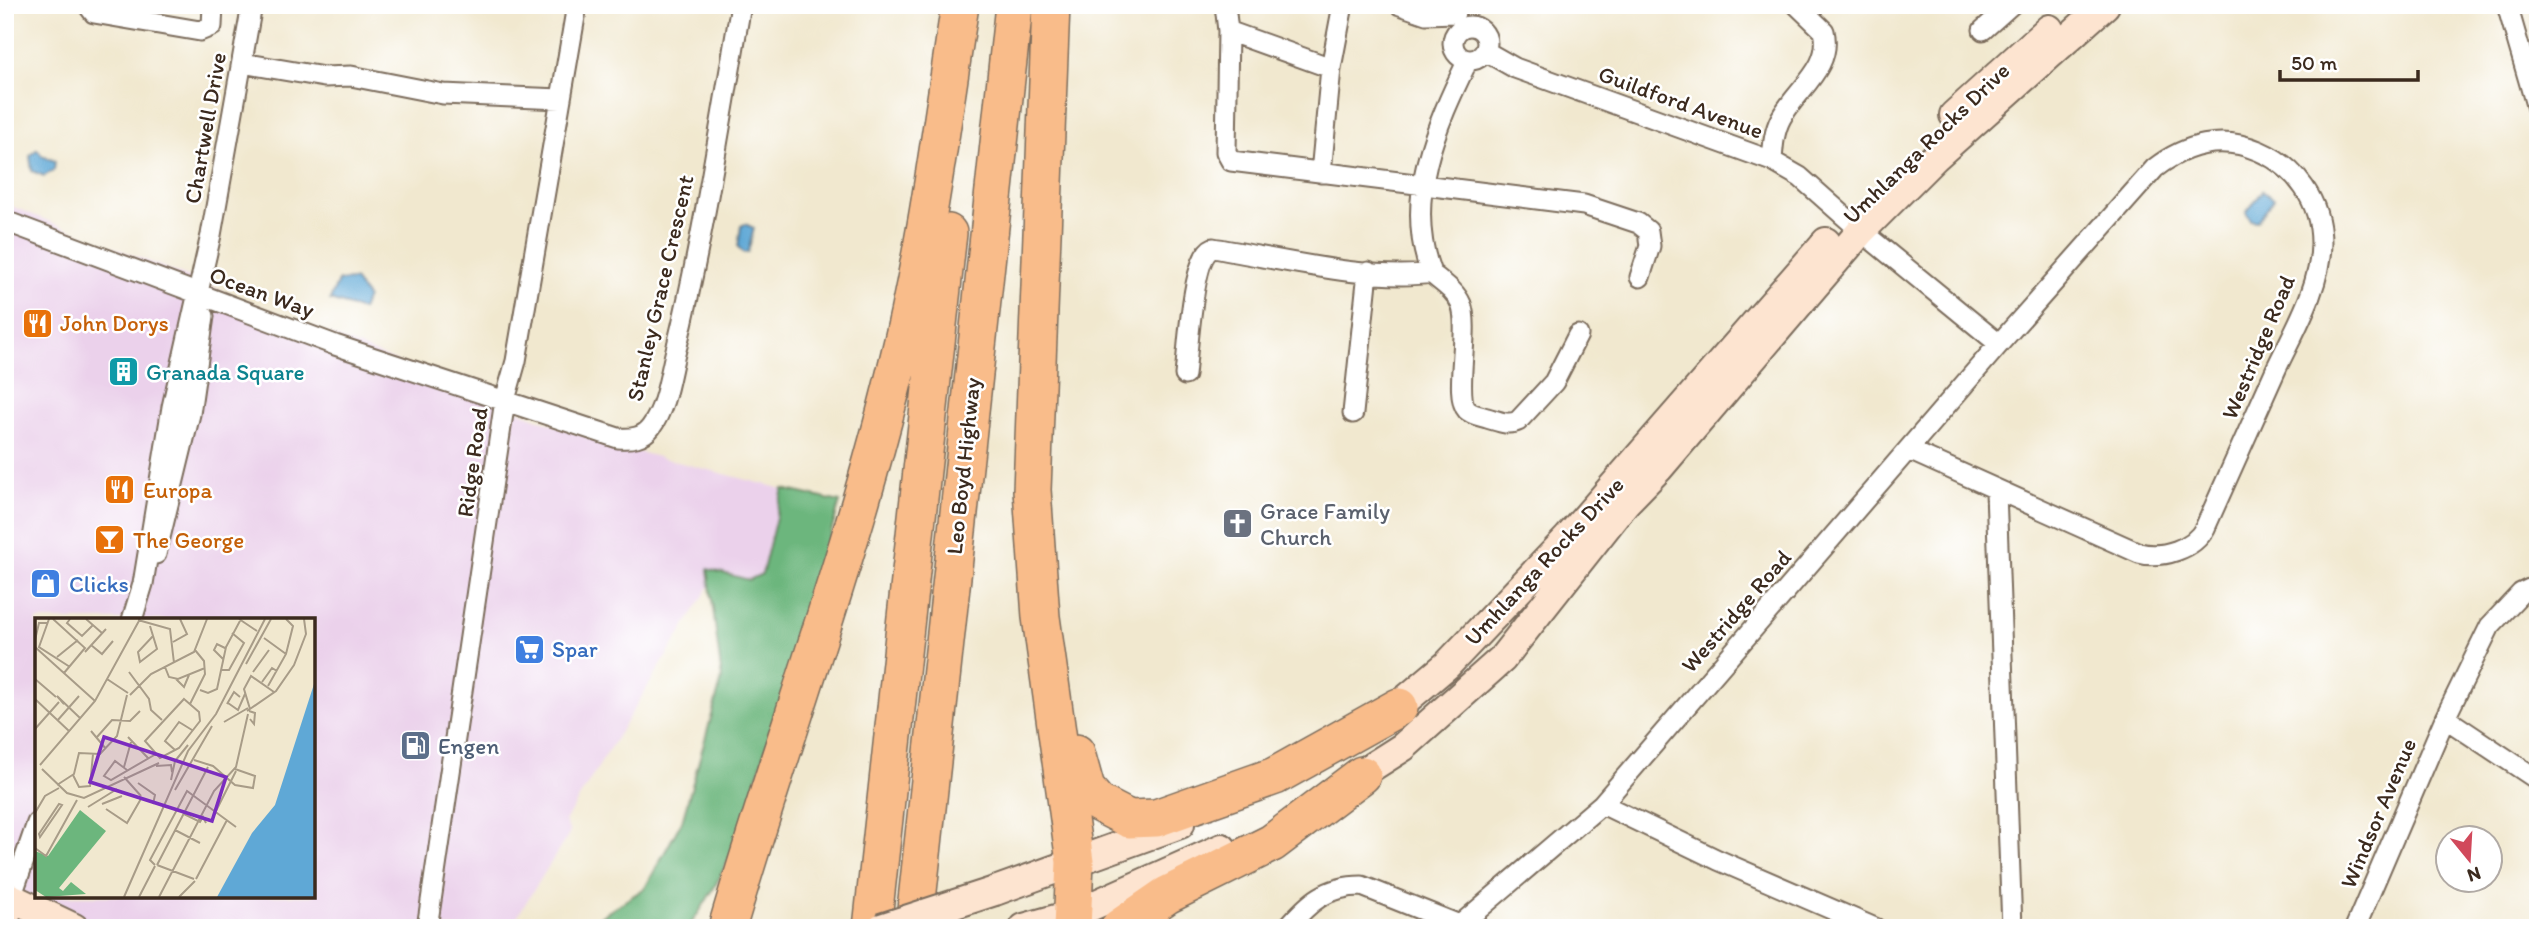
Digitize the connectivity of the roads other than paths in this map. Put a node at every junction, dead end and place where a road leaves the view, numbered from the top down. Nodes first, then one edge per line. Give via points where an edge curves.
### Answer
1 (88, 5) edge
2 (213, 5) edge
3 (252, 5) edge
4 (577, 5) edge
5 (740, 5) edge
6 (960, 5) edge
7 (972, 5) edge
8 (1013, 5) edge
9 (1051, 5) edge
10 (1226, 5) edge
11 (1400, 5) edge
12 (1797, 5) edge
13 (2011, 5) edge
14 (2078, 5) edge
15 (2105, 5) edge
16 (2507, 5) edge
17 (1342, 10) dead end
18 (1456, 16) edge
19 (1983, 30) dead end
20 (1228, 31) junction
21 (1476, 56) junction
22 (242, 63) junction
23 (1331, 68) junction
24 (561, 99) junction
25 (2538, 112) edge
26 (1772, 161) junction
27 (1321, 173) junction
28 (1424, 185) junction
29 (5, 221) edge
30 (1854, 225) junction
31 (1368, 272) junction
32 (1430, 273) junction
33 (1640, 276) dead end
34 (202, 296) junction
35 (1578, 335) dead end
36 (1999, 344) junction
37 (1185, 375) dead end
38 (505, 400) junction
39 (1353, 413) dead end
40 (1909, 450) junction
41 (1032, 490) junction
42 (1996, 492) junction
43 (2538, 585) edge
44 (133, 618) edge
45 (146, 618) edge
46 (1399, 707) junction
47 (2445, 718) junction
48 (1362, 775) junction
49 (2538, 780) edge
50 (1602, 804) junction
51 (35, 832) edge
52 (1075, 862) junction
53 (19, 908) edge
54 (726, 920) edge
55 (1073, 921) edge
56 (1464, 926) edge
57 (74, 928) edge
58 (427, 928) edge
59 (872, 928) edge
60 (881, 928) edge
61 (914, 928) edge
62 (1024, 928) edge
63 (1119, 928) edge
64 (1287, 928) edge
65 (1875, 928) edge
66 (2012, 928) edge
67 (2355, 928) edge

1 - 2 street via 94,13 200,32 212,26
3 - 22 street, Chartwell Drive
4 - 24 street, Ridge Road
5 - 38 street, Stanley Grace Crescent via 695,268 663,397 650,428 632,439 618,438
6 - 54 highway via 921,257 896,371 840,574
7 - 59 highway, Leo Boyd Highway
8 - 61 highway, Leo Boyd Highway
9 - 41 highway
10 - 20 street
11 - 18 street via 1426,14
12 - 26 street via 1824,31 1825,53 1782,116
13 - 19 street
14 - 30 main road, Umhlanga Rocks Drive via 2004,67
15 - 30 main road, Umhlanga Rocks Drive
16 - 25 street
17 - 23 street
18 - 21 street via 1456,52
20 - 23 street
20 - 27 street via 1229,159
21 - 26 street, Guildford Avenue
21 - 28 street via 1432,139
22 - 24 street via 324,77 351,76 443,94
22 - 34 street, Chartwell Drive
23 - 27 street
24 - 38 street, Ridge Road via 516,361
26 - 30 street, Guildford Avenue via 1800,177
27 - 28 street
28 - 32 street via 1419,219
28 - 33 street via 1584,205 1638,223 1651,239
29 - 34 street, Ocean Way
30 - 36 street
30 - 46 main road, Umhlanga Rocks Drive via 1568,538 1447,666
30 - 48 main road, Umhlanga Rocks Drive via 1502,659 1441,716
31 - 32 street
31 - 37 street via 1209,249 1203,257 1192,309
31 - 39 street
32 - 35 street via 1461,304 1466,335 1462,395 1464,406 1473,414 1503,423 1518,421 1561,372
34 - 38 street, Ocean Way via 456,387
34 - 44 street, Chartwell Drive via 157,487 143,584
34 - 45 street, Chartwell Drive via 190,414 153,563
36 - 40 street, Westridge Road
36 - 42 street, Westridge Road via 2155,168 2170,157 2208,143 2242,145 2278,160 2305,188 2321,239 2311,292 2201,536 2176,551 2146,555
38 - 58 street, Ridge Road
40 - 42 street, Westridge Road
40 - 50 street, Westridge Road
41 - 46 highway via 1079,771 1090,796 1107,810 1143,820 1202,804 1293,767
41 - 52 highway via 1041,617
42 - 66 street
43 - 47 street, Windsor Avenue via 2521,593 2490,626
46 - 52 main road, Umhlanga Rocks Drive via 1350,743 1265,791
47 - 49 street
47 - 67 street, Windsor Avenue
48 - 55 main road, Umhlanga Rocks Drive
48 - 63 highway via 1272,843 1167,895
50 - 56 street, Westridge Road
50 - 65 street
51 - 53 street
52 - 55 highway
52 - 60 main road, Umhlanga Rocks Drive, bridge
53 - 57 main road
55 - 62 main road, Umhlanga Rocks Drive
56 - 64 street via 1362,886 1346,886 1316,897

